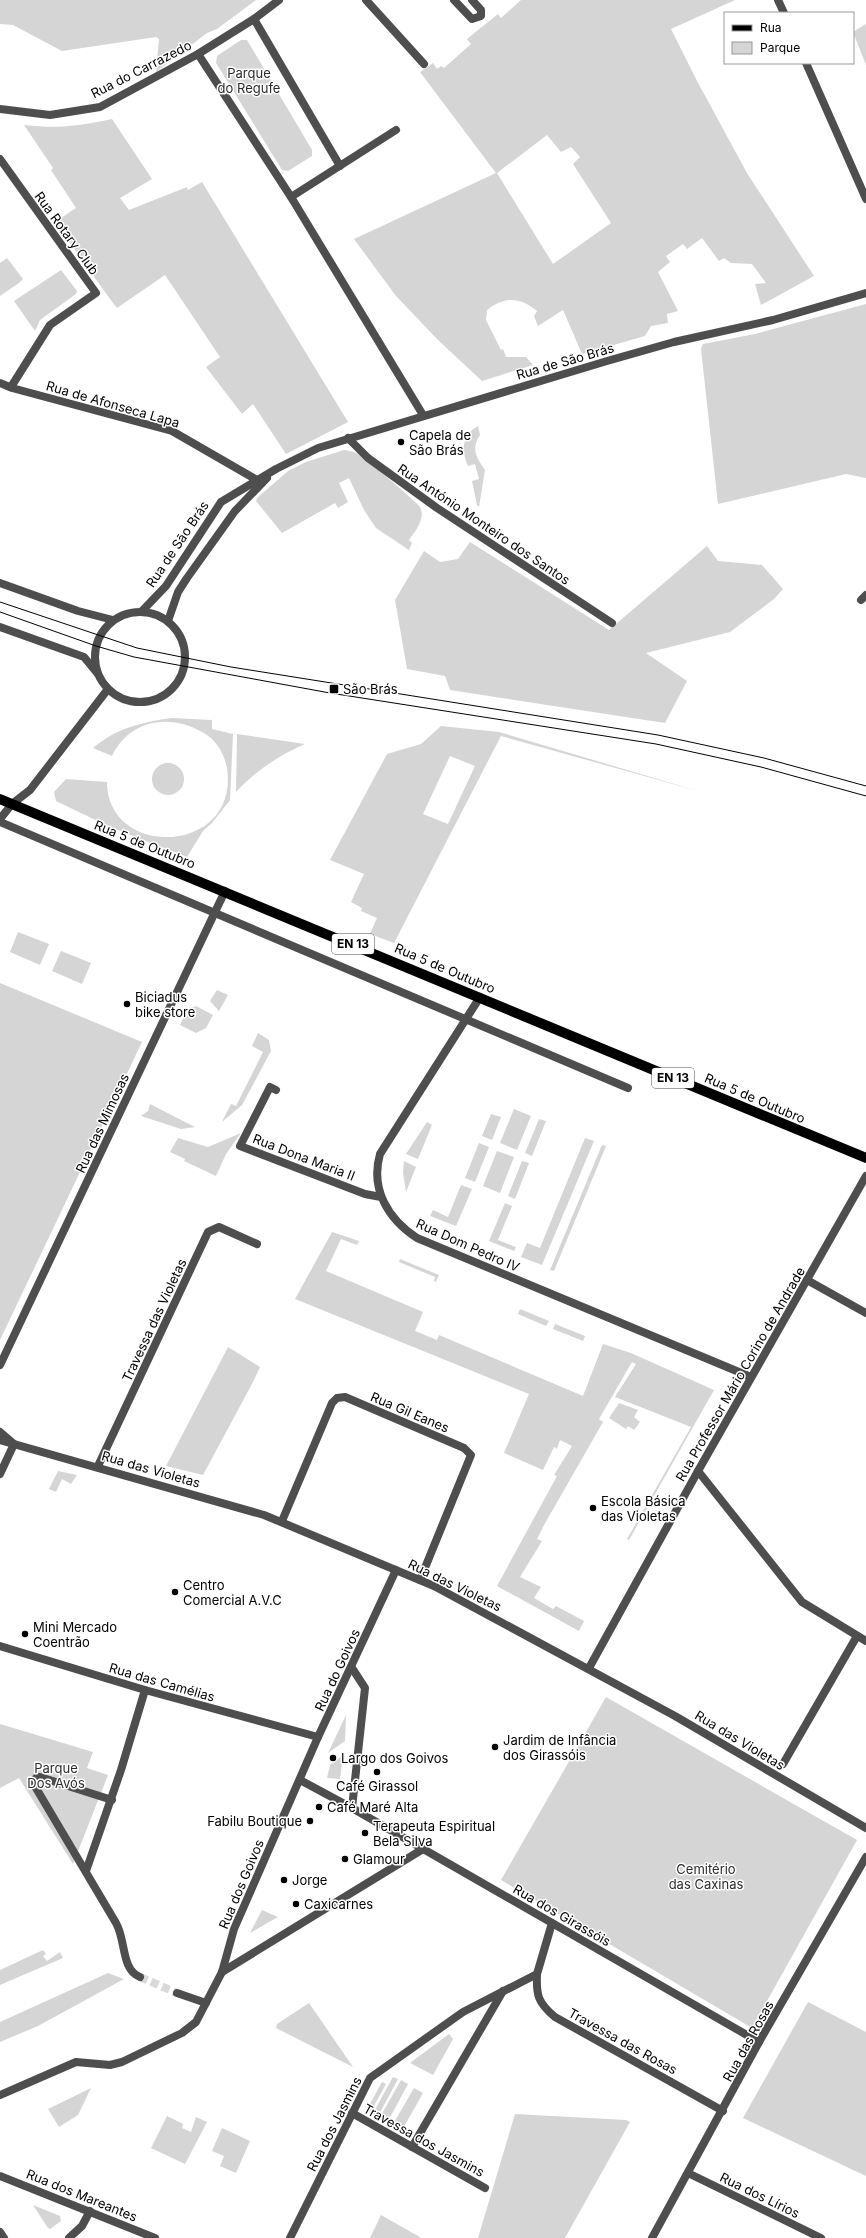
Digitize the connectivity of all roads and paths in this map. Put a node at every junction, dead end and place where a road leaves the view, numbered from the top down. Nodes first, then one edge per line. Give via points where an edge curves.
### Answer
1 (279, 0) edge
2 (366, 0) edge
3 (454, 0) edge
4 (472, 0) edge
5 (778, 0) edge
6 (784, 12) edge
7 (254, 19) junction
8 (198, 54) junction
9 (424, 64) dead end
10 (806, 64) edge
11 (0, 109) edge
12 (396, 130) dead end
13 (0, 160) edge
14 (340, 166) junction
15 (290, 197) junction
16 (866, 199) edge
17 (866, 293) edge
18 (0, 383) edge
19 (10, 387) junction
20 (422, 415) junction
21 (348, 438) junction
22 (276, 469) junction
23 (257, 480) junction
24 (0, 583) edge
25 (142, 611) junction
26 (113, 620) junction
27 (168, 621) junction
28 (612, 623) dead end
29 (0, 627) edge
30 (98, 674) junction
31 (108, 689) junction
32 (0, 799) edge
33 (12, 804) junction
34 (0, 821) edge
35 (225, 891) junction
36 (214, 914) junction
37 (480, 997) junction
38 (465, 1019) junction
39 (628, 1088) dead end
40 (276, 1090) dead end
41 (866, 1158) edge
42 (866, 1176) edge
43 (381, 1197) junction
44 (257, 1244) dead end
45 (807, 1280) junction
46 (866, 1313) edge
47 (0, 1365) edge
48 (751, 1377) junction
49 (0, 1432) edge
50 (0, 1440) edge
51 (14, 1444) junction
52 (98, 1466) junction
53 (698, 1471) junction
54 (0, 1474) edge
55 (282, 1521) junction
56 (396, 1570) junction
57 (420, 1580) junction
58 (857, 1636) junction
59 (866, 1641) edge
60 (0, 1646) edge
61 (352, 1668) junction
62 (590, 1668) junction
63 (144, 1690) junction
64 (318, 1737) junction
65 (783, 1764) dead end
66 (300, 1780) junction
67 (112, 1800) junction
68 (352, 1808) junction
69 (866, 1828) edge
70 (423, 1849) junction
71 (866, 1857) edge
72 (86, 1871) junction
73 (552, 1923) junction
74 (222, 1972) junction
75 (537, 1974) junction
76 (140, 1977) tunnel mouth
77 (503, 1991) junction
78 (177, 1993) tunnel mouth
79 (206, 2003) junction
80 (759, 2042) junction
81 (0, 2095) edge
82 (723, 2111) junction
83 (352, 2114) junction
84 (412, 2147) junction
85 (688, 2173) junction
86 (0, 2176) edge
87 (485, 2188) dead end
88 (90, 2211) junction
89 (0, 2232) edge
90 (4, 2238) edge
91 (69, 2238) edge
92 (155, 2238) edge
93 (290, 2238) edge
94 (652, 2238) edge
95 (821, 2238) edge

1 - 7 street, Rua do Carrazedo
2 - 9 street
3 - 4 street via 472,19 477,19 481,16 481,10
5 - 6 street
7 - 8 street, Rua do Carrazedo
7 - 14 street
8 - 11 street, Rua do Carrazedo via 100,107 50,115
8 - 15 street
10 - 16 street
12 - 14 street
13 - 19 street, Rua Rotary Club via 96,292 50,325
14 - 15 street
15 - 20 street
17 - 20 street, Rua de São Brás via 773,320 674,342
18 - 19 street, Rua de Afonseca Lapa
19 - 23 street, Rua de Afonseca Lapa via 172,431
20 - 21 street, Rua de São Brás
21 - 22 street, Rua de São Brás via 318,448
21 - 28 street, Rua António Monteiro dos Santos via 368,458 437,508
22 - 23 street, Rua de São Brás
22 - 27 street, Rua de São Brás via 250,494 225,524 178,592
23 - 25 street, Rua de São Brás via 229,496 214,510 166,586
24 - 26 street via 78,611
25 - 26 street via 127,613
25 - 27 street
26 - 30 street via 99,636 96,646 94,660
27 - 31 street via 182,639 185,658 179,679 172,689 160,697 147,701 126,699
29 - 30 street via 84,657
30 - 31 street
31 - 33 street via 30,790
32 - 33 main road, EN 13
33 - 34 street
33 - 35 main road, Rua 5 de Outubro / EN 13
34 - 36 street
35 - 36 street, Rua das Mimosas
35 - 37 main road, Rua 5 de Outubro / EN 13
36 - 38 street
36 - 47 street, Rua das Mimosas
37 - 38 street, Rua Dom Pedro IV
37 - 41 main road, Rua 5 de Outubro / EN 13
38 - 39 street
38 - 43 street, Rua Dom Pedro IV via 380,1154 376,1175
40 - 43 street, Rua Dona Maria II via 270,1087 240,1146 365,1194
42 - 45 street, Rua Professor Mário Corino de Andrade
43 - 48 street, Rua Dom Pedro IV via 396,1221 417,1238
44 - 52 street, Travessa das Violetas via 219,1227 208,1232
45 - 46 street
45 - 48 street, Rua Professor Mário Corino de Andrade
48 - 53 street, Rua Professor Mário Corino de Andrade
49 - 51 street
50 - 51 street, Rua das Violetas
51 - 52 street, Rua das Violetas
51 - 54 street
52 - 55 street, Rua das Violetas
53 - 58 street via 802,1602
53 - 62 street, Rua Professor Mário Corino de Andrade
55 - 56 street, Rua das Violetas
55 - 57 street, Rua Gil Eanes via 334,1400 344,1397 373,1409 464,1448 471,1455
56 - 57 street, Rua das Violetas
56 - 61 street, Rua do Goivos
57 - 62 street, Rua das Violetas
58 - 59 street
58 - 65 street
60 - 63 street, Rua das Camélias
61 - 64 street, Rua do Goivos
61 - 68 street via 365,1688
62 - 69 street, Rua das Violetas
63 - 64 street, Rua das Camélias
63 - 67 street
64 - 66 street, Rua do Goivos
66 - 68 street, Rua dos Girassóis
66 - 74 street, Rua dos Goivos via 234,1929
67 - 72 street
67 - 72 street via 40,1777 34,1780 34,1786
68 - 70 street, Rua dos Girassóis
70 - 73 street, Rua dos Girassóis
70 - 74 street
71 - 80 street, Rua das Rosas
72 - 76 street via 121,1932 127,1966
73 - 75 street
73 - 80 street, Rua dos Girassóis
74 - 79 street, Rua dos Goivos
75 - 77 street, Rua dos Jasmins
75 - 82 street, Travessa das Rosas via 538,1999 554,2017
77 - 83 street, Rua dos Jasmins via 463,2012 370,2078
77 - 84 street
78 - 79 street
79 - 81 street, Rua dos Goivos via 196,2022 182,2033 122,2062 110,2065 76,2062
80 - 82 street, Rua das Rosas
82 - 85 street, Rua das Rosas
83 - 84 street, Travessa dos Jasmins
83 - 93 street, Rua dos Jasmins
84 - 87 street, Travessa dos Jasmins
85 - 94 street, Rua das Rosas
85 - 95 street, Rua dos Lírios
86 - 88 street, Rua dos Mareantes
88 - 91 street via 82,2226
88 - 92 street, Rua dos Mareantes
89 - 90 street

